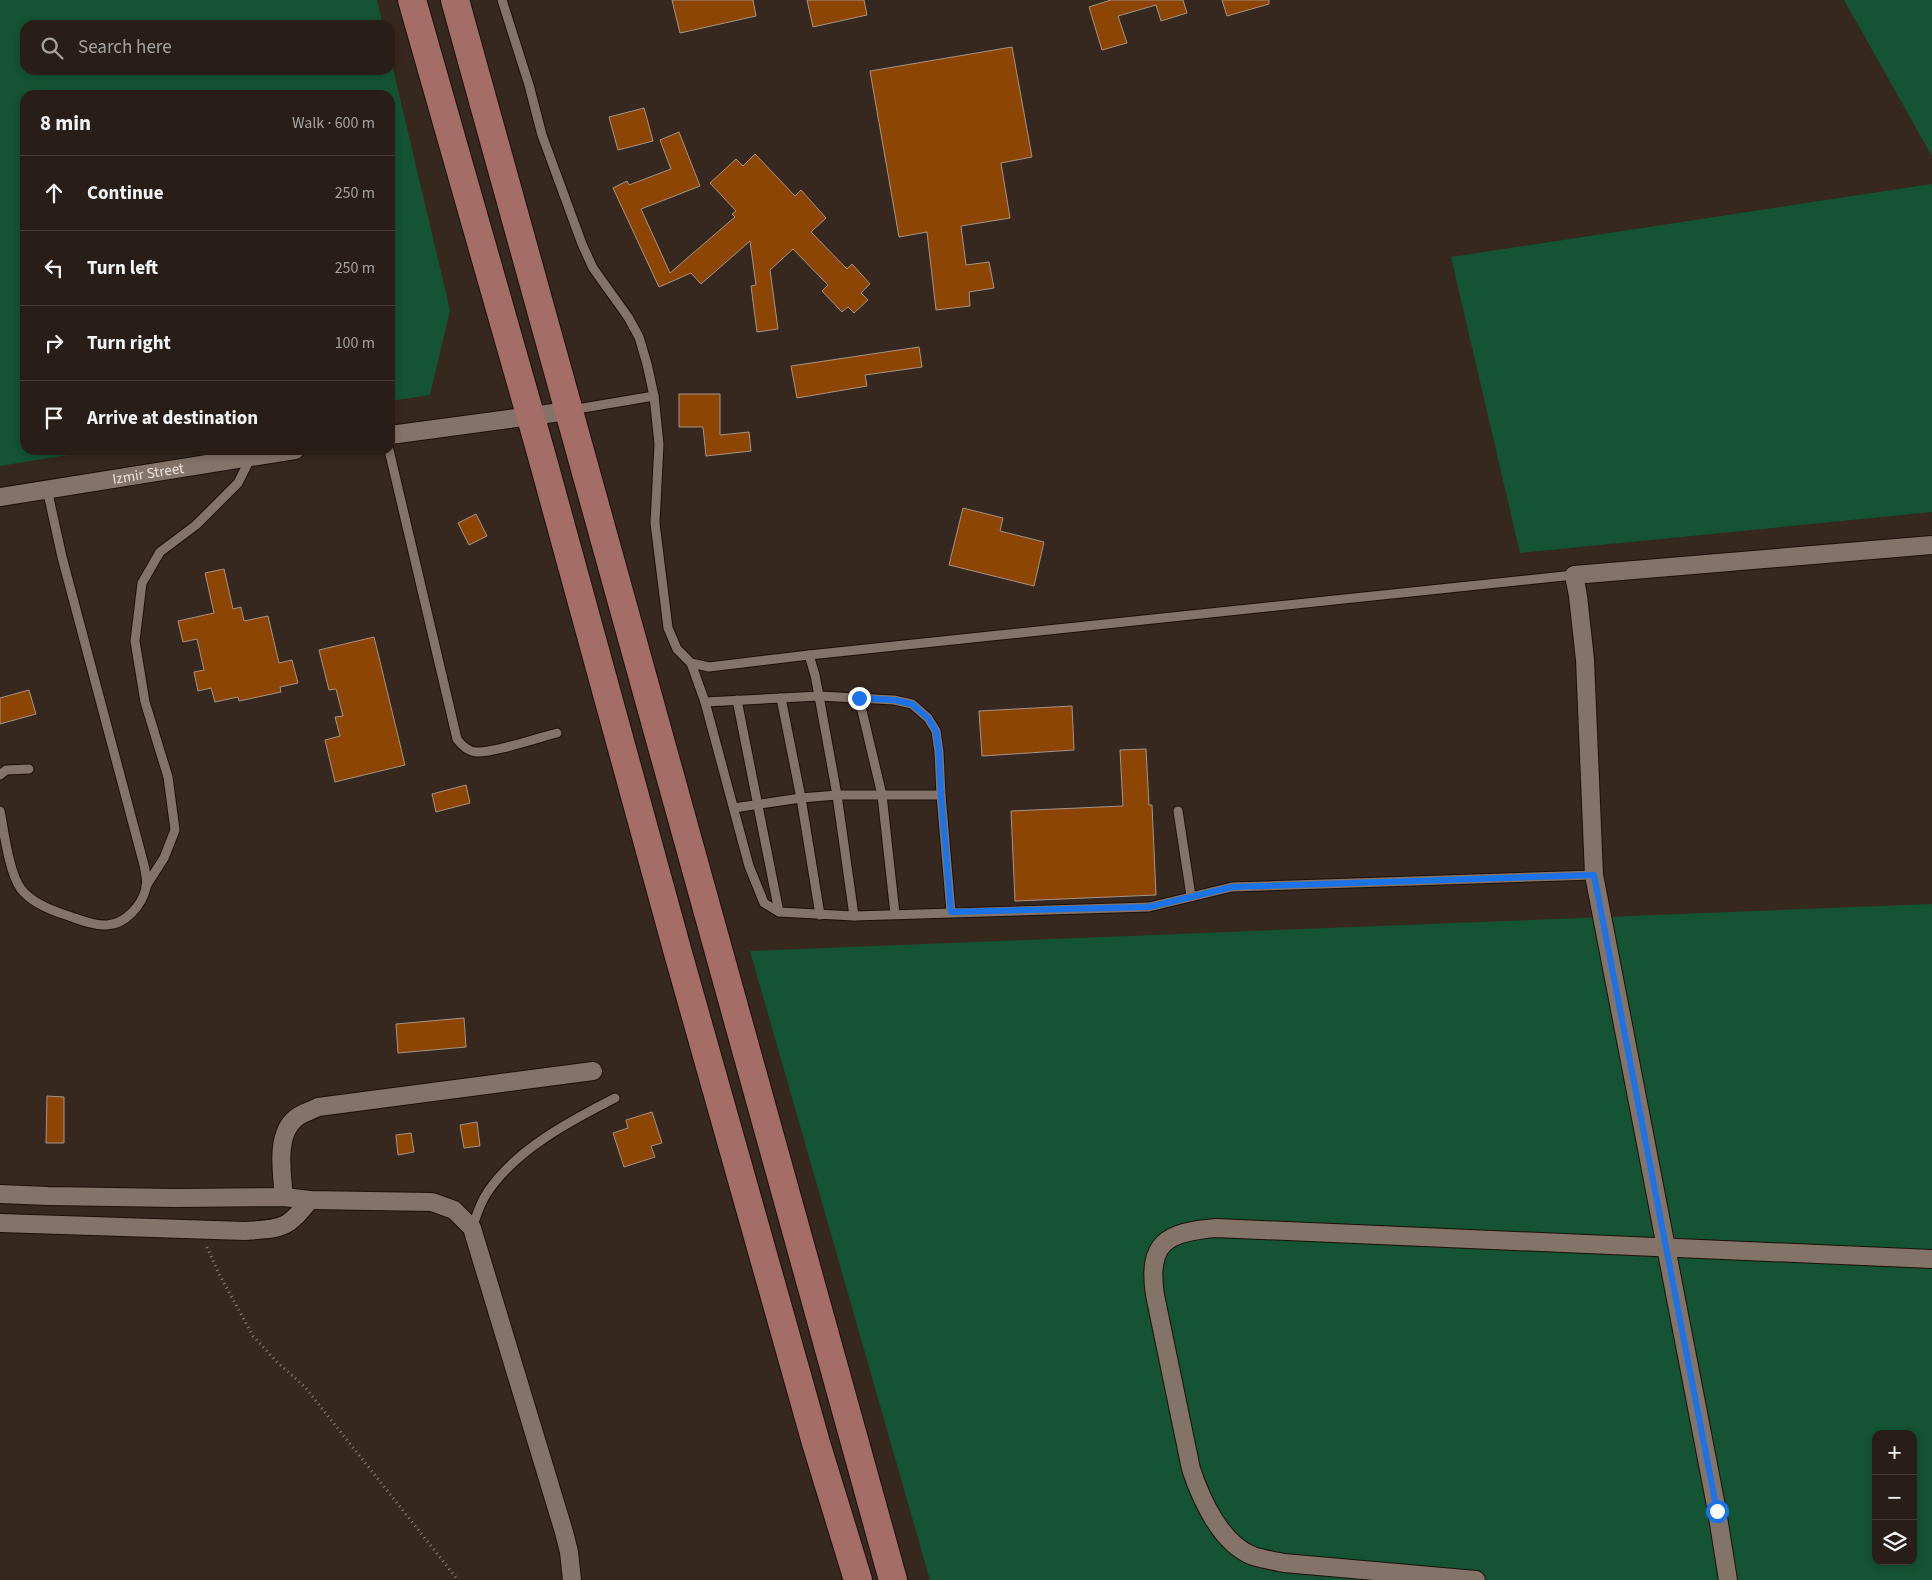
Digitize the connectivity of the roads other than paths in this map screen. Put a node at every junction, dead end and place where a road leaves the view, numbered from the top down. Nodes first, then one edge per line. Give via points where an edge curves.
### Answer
1 (412, 0) edge
2 (455, 0) edge
3 (502, 0) edge
4 (654, 396) junction
5 (568, 410) junction
6 (531, 417) junction
7 (395, 434) edge
8 (264, 455) edge
9 (390, 455) edge
10 (252, 457) junction
11 (47, 489) junction
12 (0, 497) edge
13 (1932, 545) edge
14 (1574, 575) junction
15 (809, 655) junction
16 (691, 663) junction
17 (818, 696) junction
18 (780, 698) junction
19 (859, 698) junction
20 (737, 700) junction
21 (706, 702) junction
22 (557, 733) dead end
23 (29, 769) dead end
24 (0, 775) edge
25 (837, 795) junction
26 (882, 795) junction
27 (941, 795) junction
28 (801, 798) junction
29 (758, 805) junction
30 (734, 808) junction
31 (0, 811) edge
32 (1178, 811) dead end
33 (1594, 875) junction
34 (146, 886) junction
35 (1191, 896) junction
36 (779, 912) junction
37 (951, 912) junction
38 (895, 914) junction
39 (820, 915) junction
40 (854, 916) junction
41 (593, 1071) dead end
42 (615, 1098) dead end
43 (0, 1194) edge
44 (284, 1197) junction
45 (310, 1200) junction
46 (0, 1223) edge
47 (472, 1228) junction
48 (1666, 1249) junction
49 (1932, 1259) edge
50 (572, 1580) edge
51 (858, 1580) edge
52 (893, 1580) edge
53 (1476, 1580) edge
54 (1728, 1580) edge

1 - 6 main road
2 - 5 main road
3 - 4 lane via 542,135 582,244 593,268 639,337
4 - 5 lane
4 - 16 lane via 659,444 655,523 668,628 677,649
5 - 6 street
5 - 52 main road
6 - 7 street
6 - 51 main road via 768,1274
8 - 10 street, Izmir Street
9 - 22 lane via 457,739 464,748 475,752
10 - 11 street, Izmir Street
10 - 34 lane via 238,484 196,525 160,552 142,583 135,641 145,702 168,777 175,830 164,858
11 - 12 street, Izmir Street
11 - 34 lane via 144,865
13 - 14 street
14 - 15 lane
14 - 33 street via 1585,660
15 - 16 lane via 709,667
15 - 17 lane
16 - 21 lane
17 - 18 lane
17 - 19 lane
17 - 25 lane
18 - 20 lane
18 - 28 lane
19 - 26 lane
19 - 27 lane via 912,704 928,718 936,731
20 - 21 lane
20 - 29 lane
21 - 30 lane
23 - 24 lane via 6,770
25 - 26 lane
25 - 28 lane
25 - 40 lane
26 - 27 lane
26 - 38 lane
27 - 37 lane
28 - 29 lane
28 - 39 lane
29 - 30 lane
29 - 36 lane
30 - 36 lane via 749,866 764,902
31 - 34 lane via 20,888 53,911 106,925 123,921 140,901
32 - 35 lane
33 - 35 lane via 1232,887
33 - 48 street
35 - 37 lane via 1149,907
36 - 39 lane
37 - 38 lane
38 - 40 lane
39 - 40 lane
41 - 44 street via 318,1107 295,1119 283,1138
42 - 47 lane via 572,1120 508,1169 486,1194
43 - 44 street
44 - 45 street
45 - 46 street via 285,1226 245,1231
45 - 47 street via 432,1202 454,1210
47 - 50 street via 564,1532
48 - 49 street
48 - 53 street via 1216,1228 1181,1233 1158,1250 1152,1275 1190,1469 1208,1511 1229,1538 1253,1556 1284,1563
48 - 54 street

